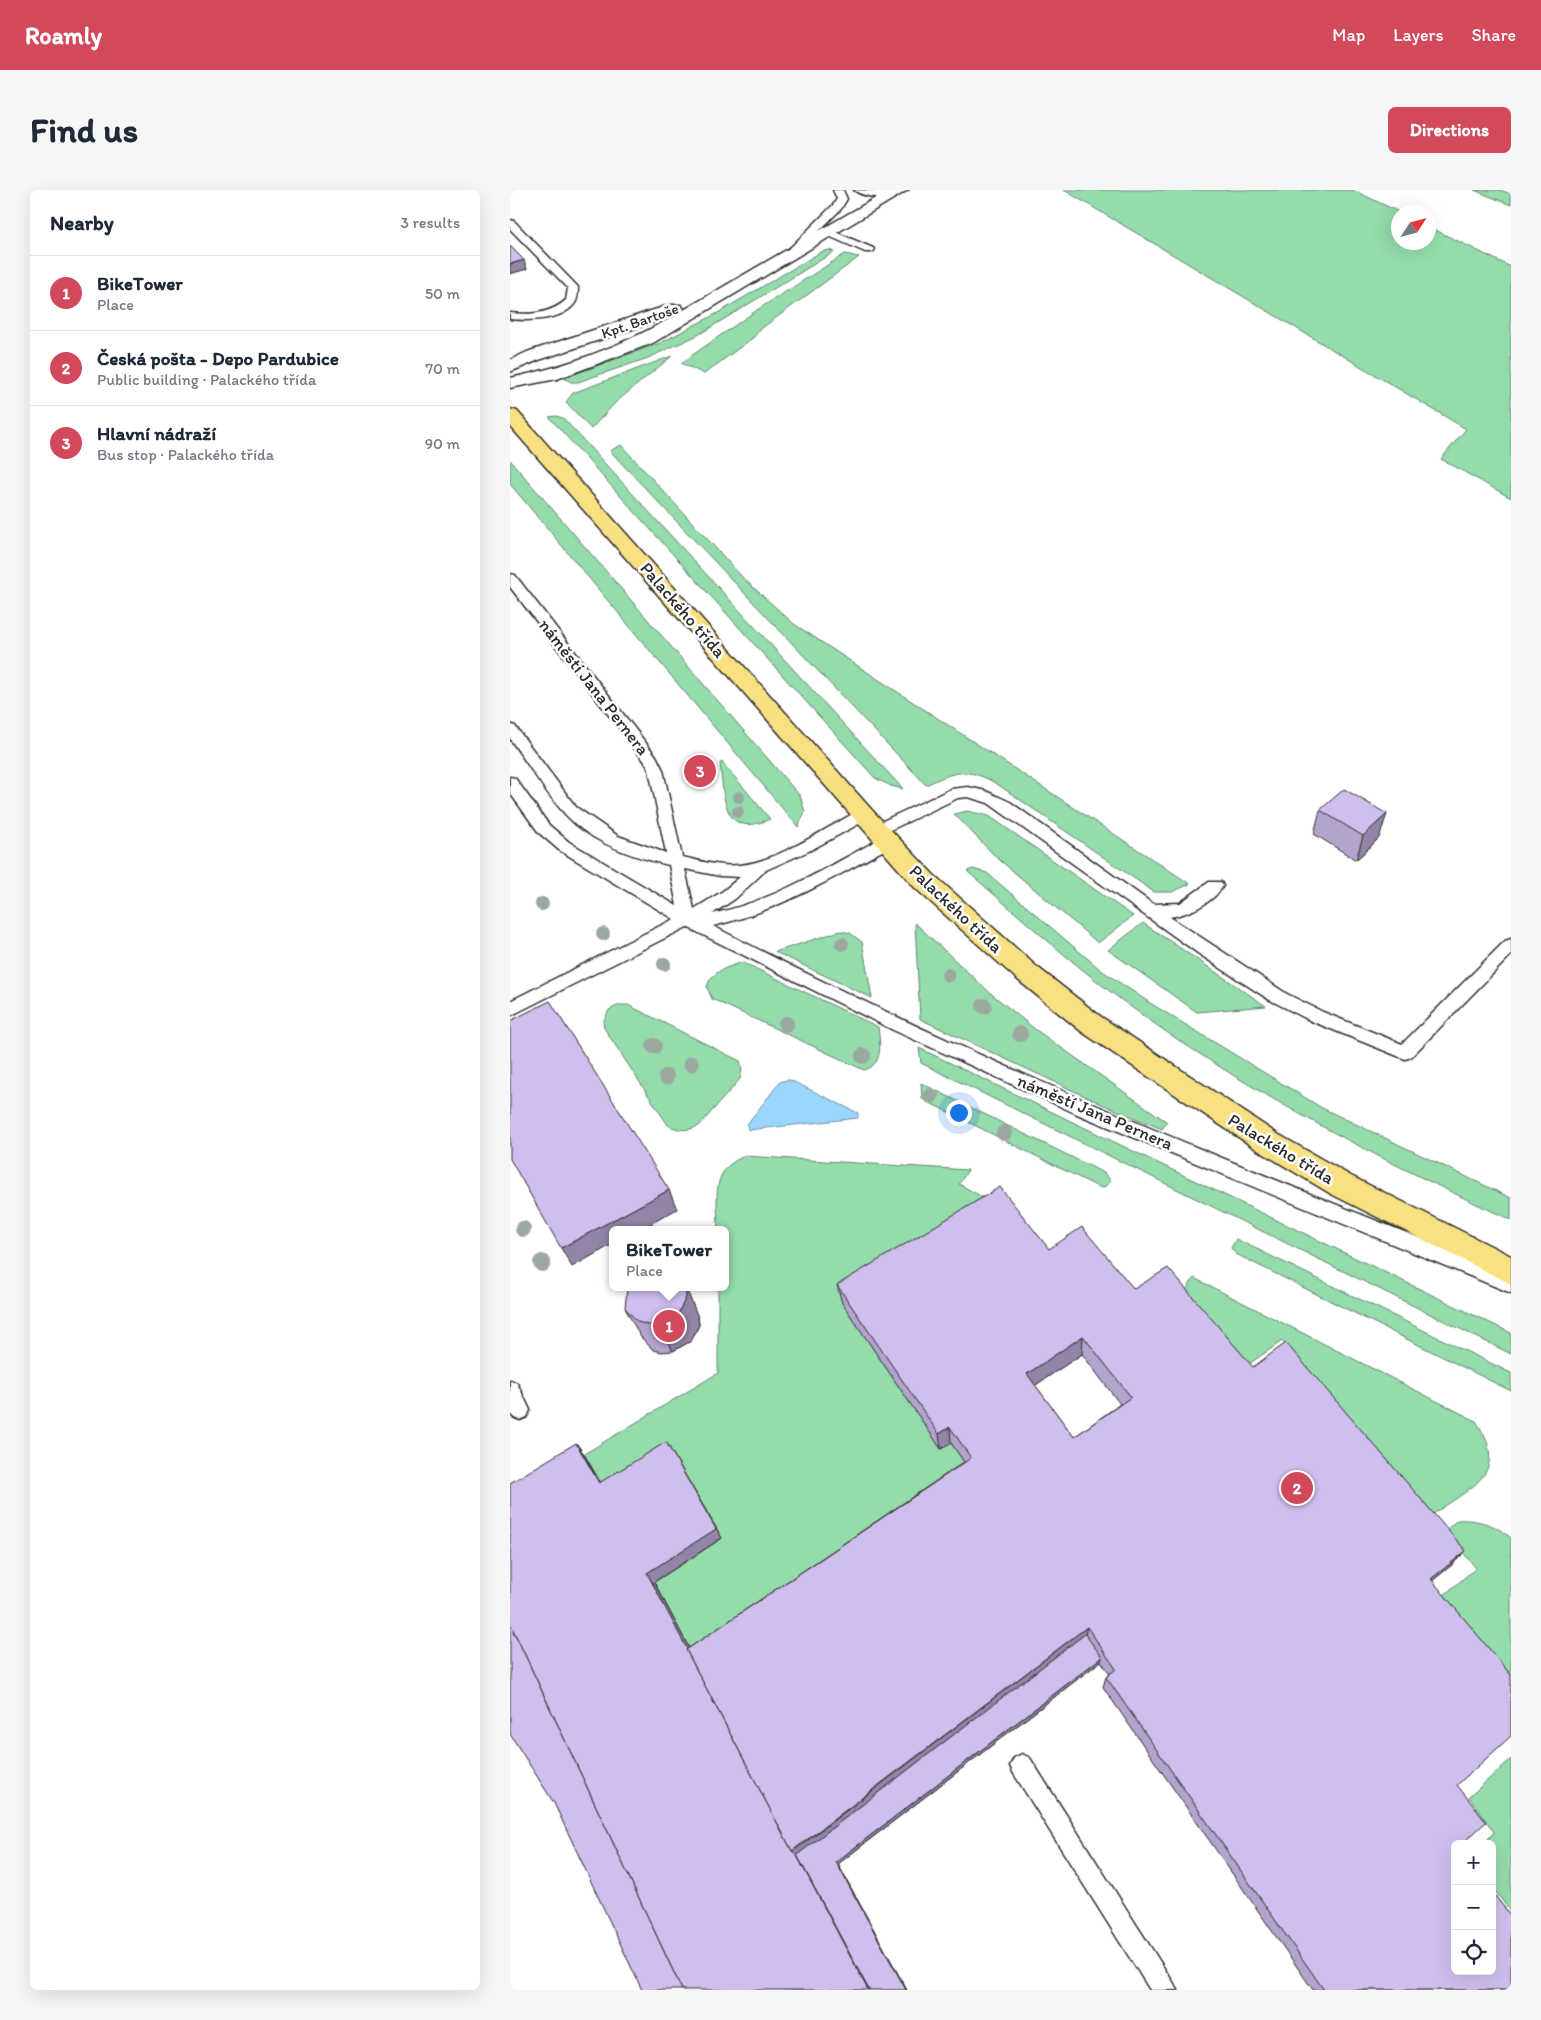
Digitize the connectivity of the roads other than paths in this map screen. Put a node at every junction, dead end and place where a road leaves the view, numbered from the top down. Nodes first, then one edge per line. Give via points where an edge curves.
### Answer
1 (838, 190) edge
2 (859, 190) edge
3 (870, 192) edge
4 (896, 192) edge
5 (862, 213) junction
6 (510, 223) edge
7 (828, 232) junction
8 (869, 250) dead end
9 (788, 256) junction
10 (746, 280) junction
11 (510, 316) edge
12 (533, 356) junction
13 (510, 361) edge
14 (510, 367) edge
15 (551, 376) junction
16 (510, 383) edge
17 (512, 418) edge
18 (510, 578) edge
19 (510, 730) edge
20 (510, 782) edge
21 (876, 829) junction
22 (771, 861) junction
23 (676, 863) junction
24 (1215, 886) dead end
25 (1150, 910) junction
26 (688, 920) junction
27 (1511, 945) edge
28 (510, 1009) edge
29 (1511, 1271) edge
30 (1511, 1284) edge
31 (510, 1390) edge
32 (520, 1410) dead end
33 (1022, 1766) dead end
34 (1165, 1990) edge

1 - 9 lane via 842,199 837,207
2 - 3 lane
3 - 4 lane
3 - 5 lane
4 - 5 street, Kpt. Bartoše
5 - 7 street, Kpt. Bartoše
6 - 11 lane via 573,287 571,301 557,310 532,317
7 - 8 lane
7 - 9 street, Kpt. Bartoše
9 - 10 street, Kpt. Bartoše
10 - 12 street, Kpt. Bartoše via 659,315
10 - 15 street, Kpt. Bartoše via 647,339
12 - 13 street, Kpt. Bartoše
12 - 14 street, Kpt. Bartoše
15 - 16 street, Kpt. Bartoše
15 - 17 street, Kpt. Bartoše via 527,387 514,399
17 - 21 main road, Palackého třída
18 - 23 lane, náměstí Jana Pernera via 651,760 656,770
19 - 23 lane via 581,820 610,840
20 - 26 lane, náměstí Jana Pernera via 553,838
21 - 22 lane
21 - 25 lane via 949,795 975,792 1003,806
21 - 26 lane via 758,906 725,918
21 - 29 main road, Palackého třída via 954,910 1091,1024 1266,1141 1341,1185
22 - 23 lane via 726,872
22 - 26 lane via 718,903
23 - 26 lane, náměstí Jana Pernera
24 - 25 lane via 1181,910
25 - 27 lane via 1271,992 1309,1013 1405,1052
26 - 28 lane
26 - 30 lane, náměstí Jana Pernera via 899,1025 1083,1109
31 - 32 lane
33 - 34 lane

